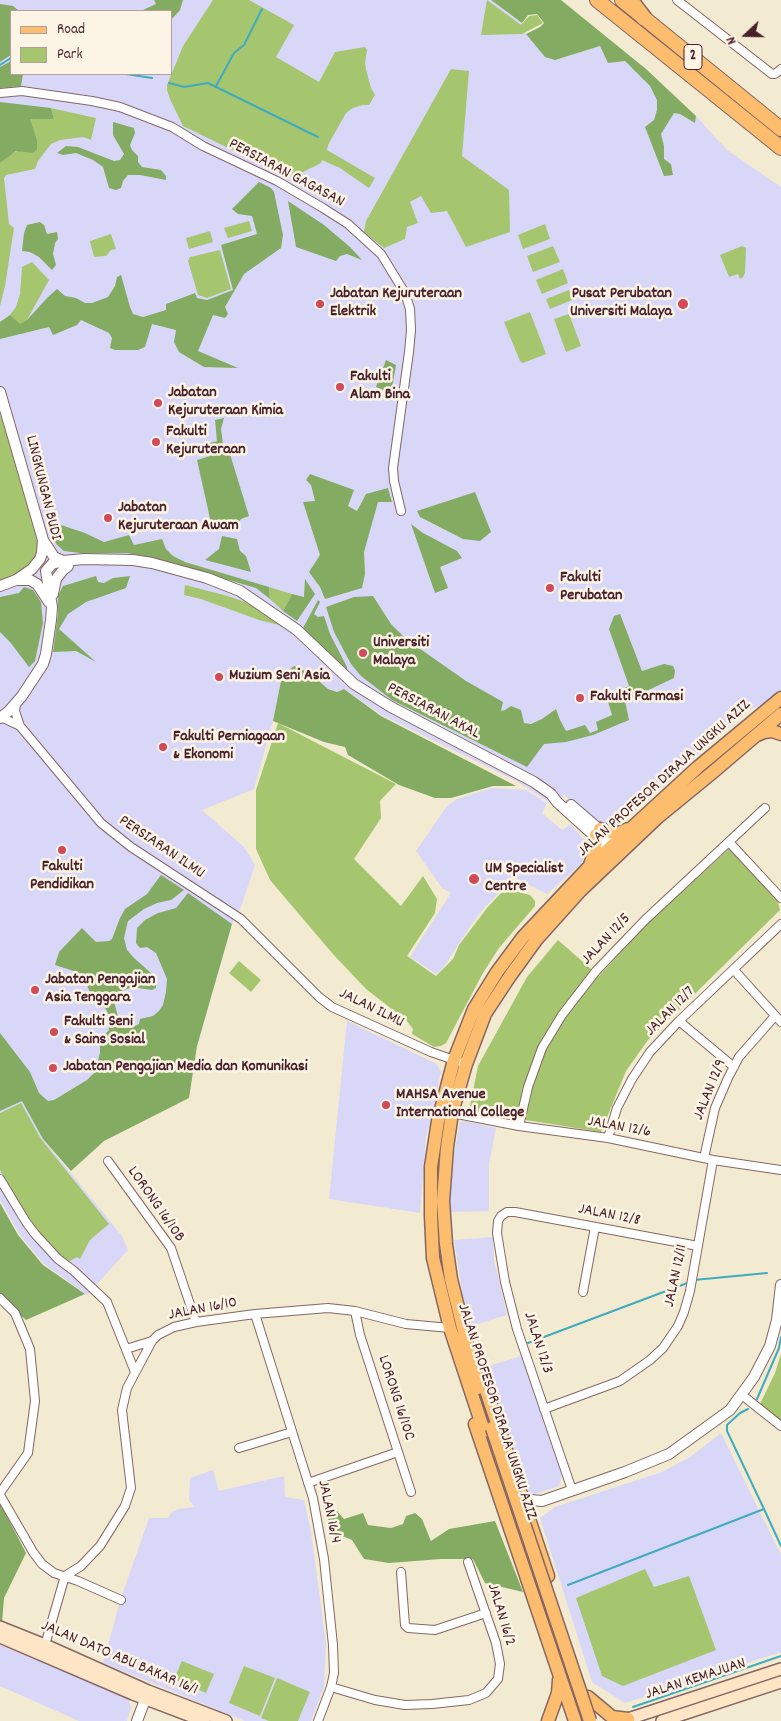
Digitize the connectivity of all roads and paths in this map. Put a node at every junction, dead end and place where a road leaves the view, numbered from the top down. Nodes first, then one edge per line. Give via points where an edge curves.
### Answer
1 (598, 0) edge
2 (622, 0) edge
3 (630, 0) edge
4 (677, 0) edge
5 (644, 18) junction
6 (781, 69) edge
7 (0, 93) edge
8 (781, 129) edge
9 (781, 148) edge
10 (0, 392) edge
11 (400, 511) dead end
12 (43, 540) junction
13 (66, 563) junction
14 (46, 571) junction
15 (16, 580) junction
16 (0, 586) edge
17 (52, 607) junction
18 (16, 704) junction
19 (779, 712) edge
20 (1, 718) edge
21 (20, 726) junction
22 (781, 734) edge
23 (753, 737) junction
24 (765, 808) dead end
25 (639, 828) junction
26 (598, 832) junction
27 (730, 842) junction
28 (613, 846) junction
29 (587, 869) junction
30 (580, 891) junction
31 (781, 898) edge
32 (236, 915) joint
33 (781, 924) edge
34 (734, 970) junction
35 (775, 1016) junction
36 (679, 1021) junction
37 (781, 1022) edge
38 (460, 1062) junction
39 (734, 1067) junction
40 (452, 1113) junction
41 (519, 1126) junction
42 (608, 1138) junction
43 (704, 1158) junction
44 (713, 1160) junction
45 (108, 1161) dead end
46 (781, 1170) edge
47 (0, 1179) edge
48 (515, 1212) joint
49 (594, 1227) junction
50 (698, 1246) junction
51 (781, 1285) edge
52 (583, 1292) dead end
53 (0, 1298) edge
54 (356, 1311) junction
55 (255, 1314) junction
56 (196, 1322) junction
57 (450, 1328) junction
58 (152, 1341) junction
59 (126, 1349) junction
60 (464, 1355) junction
61 (142, 1358) junction
62 (135, 1372) junction
63 (742, 1395) junction
64 (544, 1409) junction
65 (781, 1426) edge
66 (488, 1430) junction
67 (292, 1432) junction
68 (239, 1448) dead end
69 (398, 1452) junction
70 (308, 1483) junction
71 (572, 1490) junction
72 (411, 1492) dead end
73 (520, 1492) junction
74 (0, 1494) edge
75 (542, 1501) junction
76 (529, 1519) junction
77 (468, 1562) dead end
78 (401, 1572) dead end
79 (65, 1576) junction
80 (121, 1600) dead end
81 (486, 1613) junction
82 (0, 1626) edge
83 (0, 1638) edge
84 (45, 1645) junction
85 (781, 1669) edge
86 (580, 1675) junction
87 (560, 1679) junction
88 (781, 1682) edge
89 (332, 1687) junction
90 (146, 1695) junction
91 (588, 1697) junction
92 (625, 1720) edge
93 (137, 1721) edge
94 (204, 1721) edge
95 (226, 1721) edge
96 (318, 1721) edge
97 (548, 1721) edge
98 (575, 1721) edge
99 (581, 1721) edge
100 (590, 1721) edge
101 (596, 1721) edge
102 (662, 1721) edge

1 - 9 highway, 2
2 - 5 highway, 2
3 - 5 highway
4 - 6 street via 772,74
5 - 8 highway, 2
7 - 11 street, PERSIARAN GAGASAN via 22,91 92,101 120,107 172,127 323,208 348,224 381,254 401,286 410,309 409,352 393,468
10 - 12 street, LINGKUNGAN BUDI
12 - 13 street via 54,557
12 - 15 street, LINGKUNGAN BUDI via 40,559
13 - 14 street, PERSIARAN AKAL
13 - 17 street via 56,579
13 - 26 street, PERSIARAN AKAL via 93,560 152,563 240,591 297,630 354,684 551,794 562,797
14 - 15 street, LINGKUNGAN BUDI
14 - 17 street
15 - 16 street, LINGKUNGAN BUDI
15 - 17 street via 30,580 37,584
17 - 18 street via 43,664
18 - 20 street
18 - 21 street, PERSIARAN ILMU
19 - 23 main road, JALAN PROFESOR DIRAJA UNGKU AZIZ
19 - 25 main road, JALAN PROFESOR DIRAJA UNGKU AZIZ via 698,767
20 - 21 street, PERSIARAN ILMU
21 - 32 street, PERSIARAN ILMU via 102,823 131,847
22 - 23 main road via 764,732
23 - 25 main road, JALAN PROFESOR DIRAJA UNGKU AZIZ
24 - 27 street, JALAN 12/5
25 - 26 main road via 617,834
25 - 28 main road, JALAN PROFESOR DIRAJA UNGKU AZIZ
25 - 30 main road, JALAN PROFESOR DIRAJA UNGKU AZIZ
26 - 28 street, PERSIARAN AKAL
26 - 29 main road via 595,851
27 - 31 street
27 - 41 street, JALAN 12/5 via 644,920 596,971 562,1015 542,1048
28 - 29 main road, JALAN PROFESOR DIRAJA UNGKU AZIZ
28 - 30 main road
29 - 38 main road, JALAN PROFESOR DIRAJA UNGKU AZIZ via 523,937 497,972 474,1010
30 - 38 main road, JALAN PROFESOR DIRAJA UNGKU AZIZ via 536,940 510,976 485,1014
32 - 38 street, JALAN ILMU via 332,1007
33 - 34 street, JALAN 12/7
34 - 35 street
34 - 36 street, JALAN 12/7
35 - 37 street
35 - 39 street, JALAN 12/9
36 - 39 street
36 - 42 street, JALAN 12/7 via 650,1052 632,1079 617,1108
38 - 40 main road, JALAN PROFESOR DIRAJA UNGKU AZIZ
38 - 57 main road, JALAN PROFESOR DIRAJA UNGKU AZIZ via 438,1121 431,1166 433,1258
39 - 43 street, JALAN 12/9 via 715,1108
40 - 41 street, JALAN 12/6
40 - 60 main road, JALAN PROFESOR DIRAJA UNGKU AZIZ via 443,1201 446,1244
41 - 42 street, JALAN 12/6
42 - 43 street, JALAN 12/6
43 - 44 street, JALAN 12/6
44 - 46 street, JALAN 12/6
44 - 50 street, JALAN 12/11
45 - 56 street, LORONG 16/10B via 171,1248
47 - 59 street via 35,1234 107,1302
48 - 49 street, JALAN 12/8
48 - 64 street, JALAN 12/3 via 501,1216 496,1233 518,1329
49 - 50 street, JALAN 12/8
49 - 52 street
50 - 64 street, JALAN 12/11 via 684,1312 663,1348 611,1385
51 - 63 street via 770,1346
53 - 74 street via 15,1313 30,1349 34,1401 28,1453
54 - 55 street, JALAN 16/10 via 328,1308
54 - 57 street, JALAN 16/10 via 406,1324
54 - 69 street, LORONG 16/10C via 360,1336
55 - 56 street, JALAN 16/10
55 - 67 street, JALAN 16/4
56 - 58 street, JALAN 16/10 via 164,1331
57 - 60 main road, JALAN PROFESOR DIRAJA UNGKU AZIZ
58 - 59 street
58 - 61 street, JALAN 16/10
59 - 61 street
59 - 62 street
60 - 66 main road, JALAN PROFESOR DIRAJA UNGKU AZIZ
60 - 73 main road via 481,1376
60 - 87 main road via 461,1382
61 - 62 street, JALAN 16/10
62 - 79 street, JALAN 16/10 via 122,1410 131,1488 100,1546 81,1566
63 - 65 street
63 - 71 street via 730,1410 669,1454
64 - 71 street, JALAN 12/3
66 - 99 main road, JALAN PROFESOR DIRAJA UNGKU AZIZ
66 - 100 main road, JALAN PROFESOR DIRAJA UNGKU AZIZ, bridge
67 - 68 street
67 - 70 street, JALAN 16/4
69 - 70 street
69 - 72 street, LORONG 16/10C
70 - 89 street, JALAN 16/4 via 319,1528 329,1602 334,1654
71 - 75 street
73 - 75 street via 531,1500
73 - 76 main road
74 - 79 street via 42,1564
75 - 76 street
76 - 86 main road
77 - 81 street, JALAN 16/2
78 - 81 street via 405,1625 408,1628 435,1630
79 - 80 street
79 - 84 street
81 - 89 street, JALAN 16/2 via 500,1664 498,1679 486,1693 469,1700 405,1705
82 - 84 main road, JALAN DATO ABU BAKAR 16/1
83 - 90 main road, JALAN DATO ABU BAKAR 16/1
84 - 90 main road, JALAN DATO ABU BAKAR 16/1
85 - 92 main road, JALAN KEMAJUAN
86 - 87 main road via 578,1686 573,1689 566,1688
86 - 91 main road
87 - 97 main road
87 - 98 main road
88 - 102 main road, JALAN KEMAJUAN
89 - 96 street, JALAN 16/4
90 - 93 street
90 - 94 main road, JALAN DATO ABU BAKAR 16/1
90 - 95 main road, JALAN DATO ABU BAKAR 16/1
91 - 92 main road via 612,1716
91 - 101 main road

